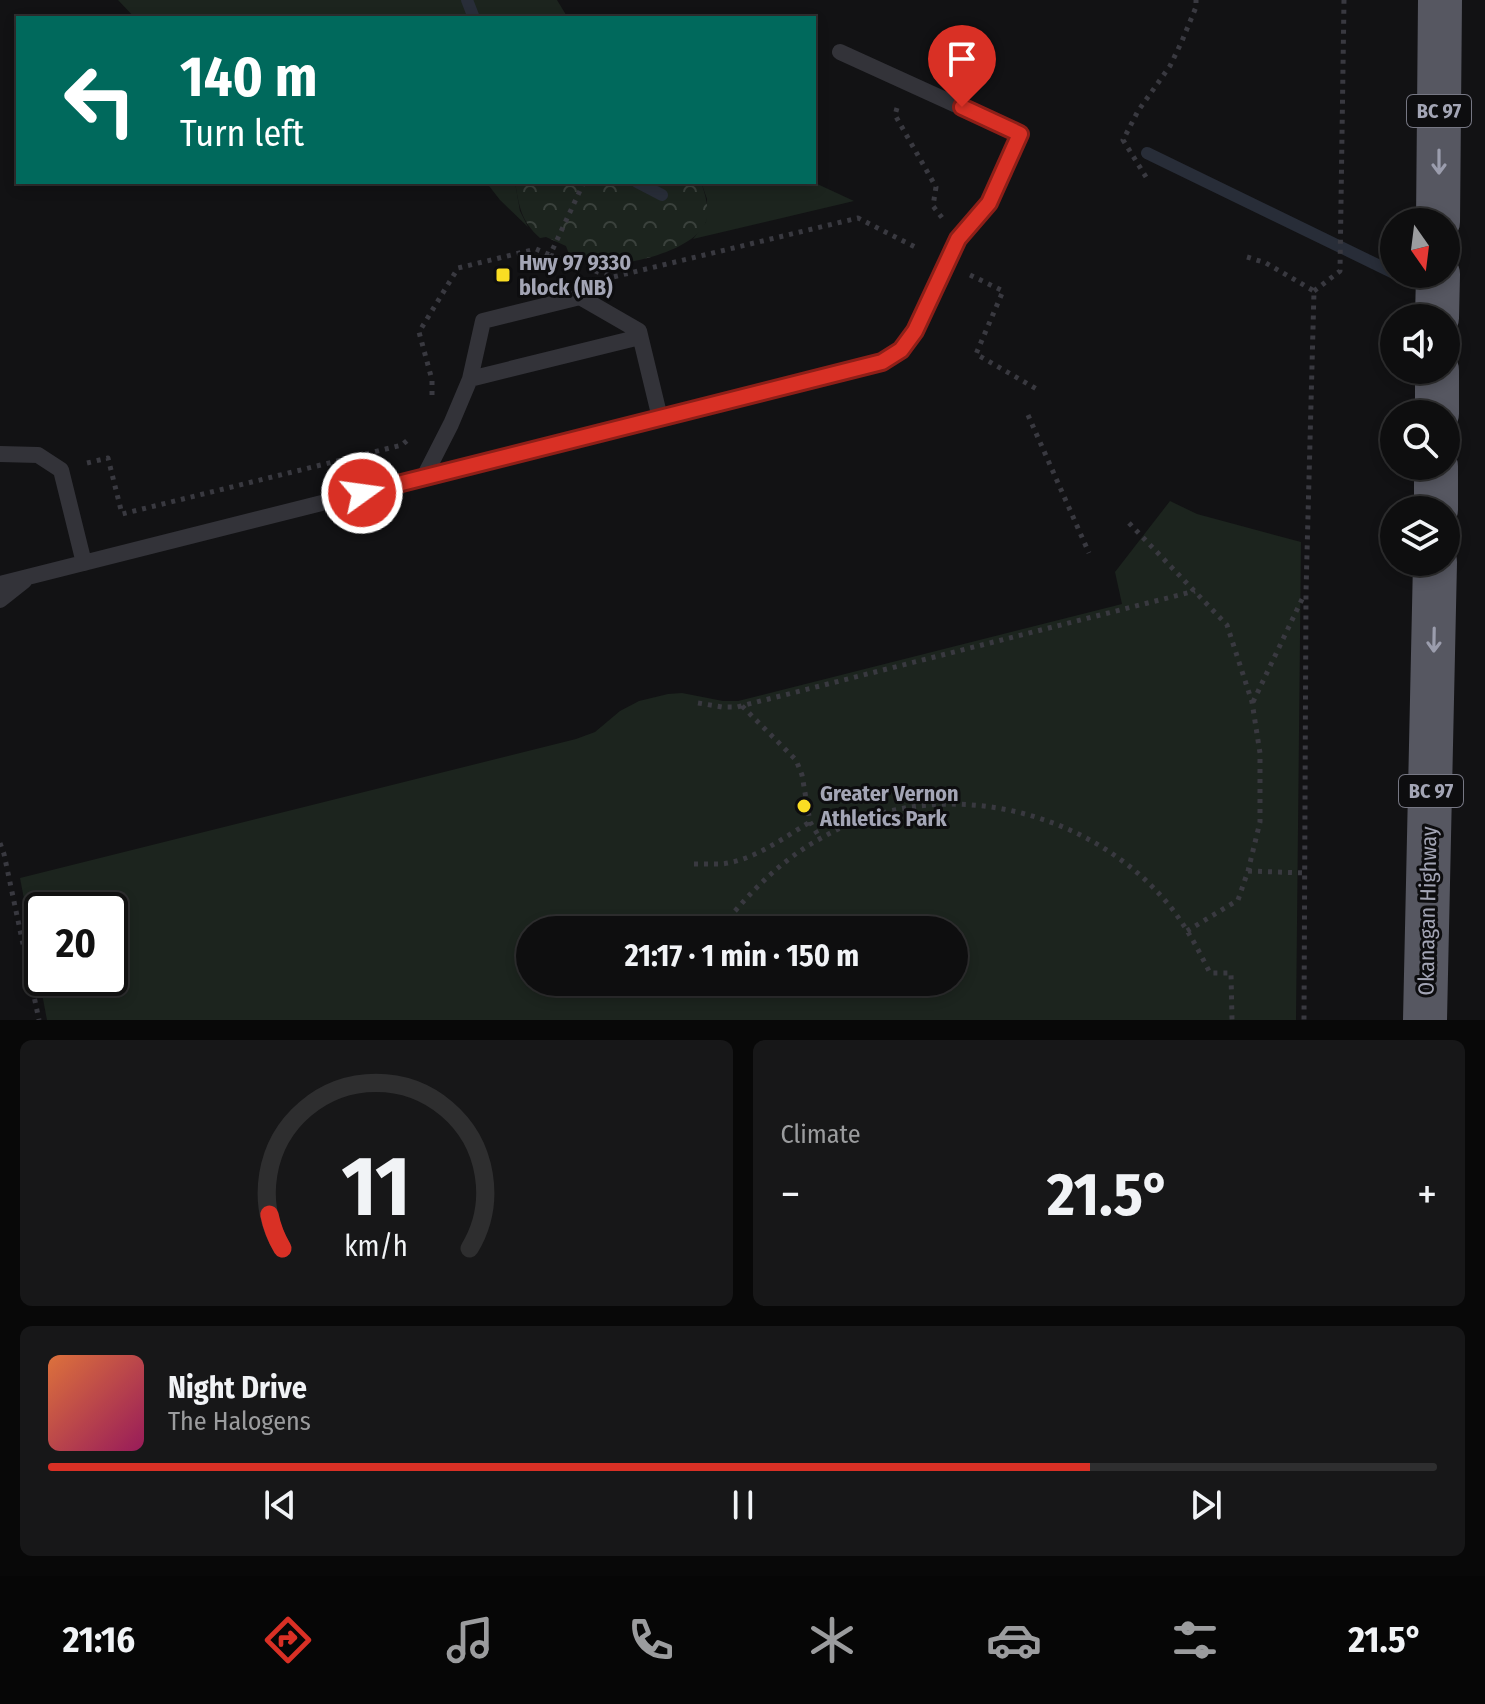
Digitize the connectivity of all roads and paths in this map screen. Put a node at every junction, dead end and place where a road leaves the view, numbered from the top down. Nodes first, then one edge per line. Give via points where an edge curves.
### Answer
1 (1196, 0) edge
2 (1344, 0) edge
3 (1440, 0) edge
4 (840, 52) dead end
5 (903, 81) junction
6 (1146, 177) dead end
7 (583, 184) edge
8 (1438, 208) edge
9 (958, 239) junction
10 (917, 248) dead end
11 (550, 255) junction
12 (1247, 257) dead end
13 (965, 272) dead end
14 (1314, 291) junction
15 (640, 337) junction
16 (470, 379) junction
17 (1040, 391) dead end
18 (432, 406) dead end
19 (1028, 415) dead end
20 (660, 418) junction
21 (416, 433) dead end
22 (0, 454) edge
23 (61, 470) junction
24 (424, 477) junction
25 (1129, 523) dead end
26 (1089, 553) dead end
27 (84, 563) junction
28 (0, 575) edge
29 (32, 576) junction
30 (1435, 576) edge
31 (0, 584) edge
32 (1195, 591) junction
33 (1306, 591) junction
34 (0, 600) edge
35 (1252, 702) junction
36 (698, 703) dead end
37 (742, 706) junction
38 (810, 822) junction
39 (820, 838) junction
40 (0, 843) edge
41 (694, 864) dead end
42 (1248, 871) junction
43 (1306, 873) junction
44 (735, 911) dead end
45 (1187, 931) junction
46 (39, 1020) edge
47 (1232, 1020) edge
48 (1304, 1020) edge
49 (1425, 1020) edge

1 - 6 path via 1170,66 1123,140
2 - 14 path via 1340,271
3 -> 8 highway, BC 97
4 - 5 lane
5 - 9 path via 895,115 936,187 933,206
5 - 9 lane via 1020,134 989,203
7 - 11 path
9 - 20 lane via 915,331 901,350 882,362
10 - 11 path via 858,218 613,277
11 - 18 path via 536,249 458,268 419,332 432,380
12 - 14 path
13 - 17 path via 1003,291 976,354
14 - 33 path
15 - 16 lane
15 - 16 lane via 639,331 580,297 483,321
15 - 20 lane
16 - 24 lane
19 - 26 path
20 - 24 lane
21 - 23 path via 402,445 122,514 108,458
22 - 23 lane via 38,455
23 - 27 lane
24 - 27 lane
25 - 32 path
27 - 29 lane
28 - 29 lane
29 - 31 lane
29 - 34 lane
30 -> 49 highway, Okanagan Highway / BC 97
32 - 35 path via 1227,625
32 - 37 path
33 - 35 path
33 - 43 path
35 - 42 path via 1260,753 1260,822
36 - 37 path
37 - 38 path via 796,760
38 - 39 path
38 - 41 path via 746,857 724,864
39 - 44 path via 783,862
39 - 45 path via 908,807 950,803 1034,815 1104,848 1169,905
40 - 46 path
42 - 43 path
42 - 45 path via 1238,900
43 - 48 path
45 - 47 path via 1210,973 1231,973

